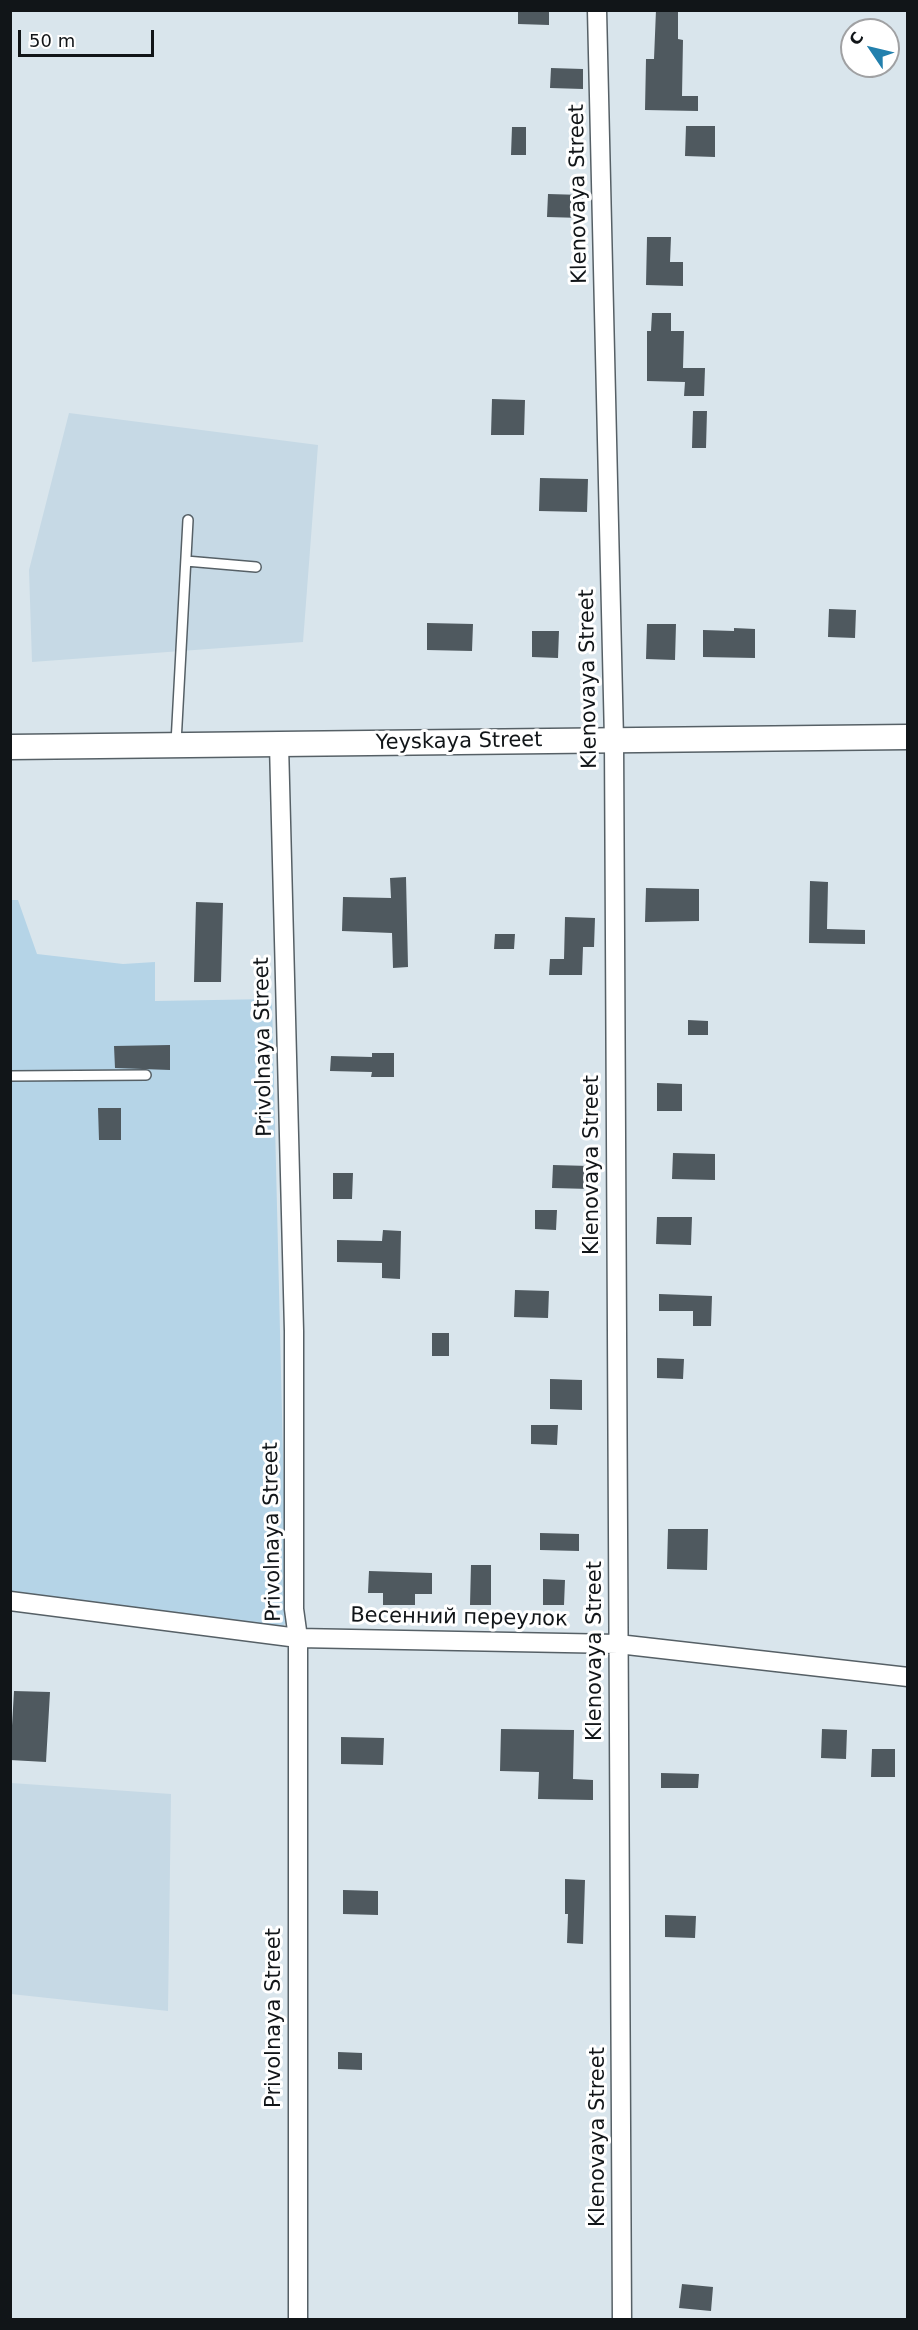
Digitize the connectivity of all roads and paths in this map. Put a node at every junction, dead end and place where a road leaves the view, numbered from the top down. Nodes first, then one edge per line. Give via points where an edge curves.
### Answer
1 (597, 10) edge
2 (188, 520) dead end
3 (186, 561) junction
4 (256, 567) dead end
5 (908, 737) edge
6 (614, 740) junction
7 (279, 744) junction
8 (176, 746) junction
9 (10, 747) edge
10 (146, 1075) dead end
11 (10, 1076) edge
12 (10, 1601) edge
13 (298, 1638) junction
14 (618, 1644) junction
15 (908, 1677) edge
16 (298, 2319) edge
17 (622, 2319) edge

1 - 6 street, Klenovaya Street
2 - 3 lane
3 - 4 lane
3 - 8 lane
5 - 6 street, Yeyskaya Street
6 - 7 street, Yeyskaya Street
6 - 14 street, Klenovaya Street
7 - 8 street, Yeyskaya Street
7 - 13 street, Privolnaya Street via 294,1331 294,1609
8 - 9 street, Yeyskaya Street
10 - 11 lane
12 - 13 street, Весенний переулок
13 - 14 street, Весенний переулок
13 - 16 street, Privolnaya Street
14 - 15 street, Весенний переулок
14 - 17 street, Klenovaya Street

